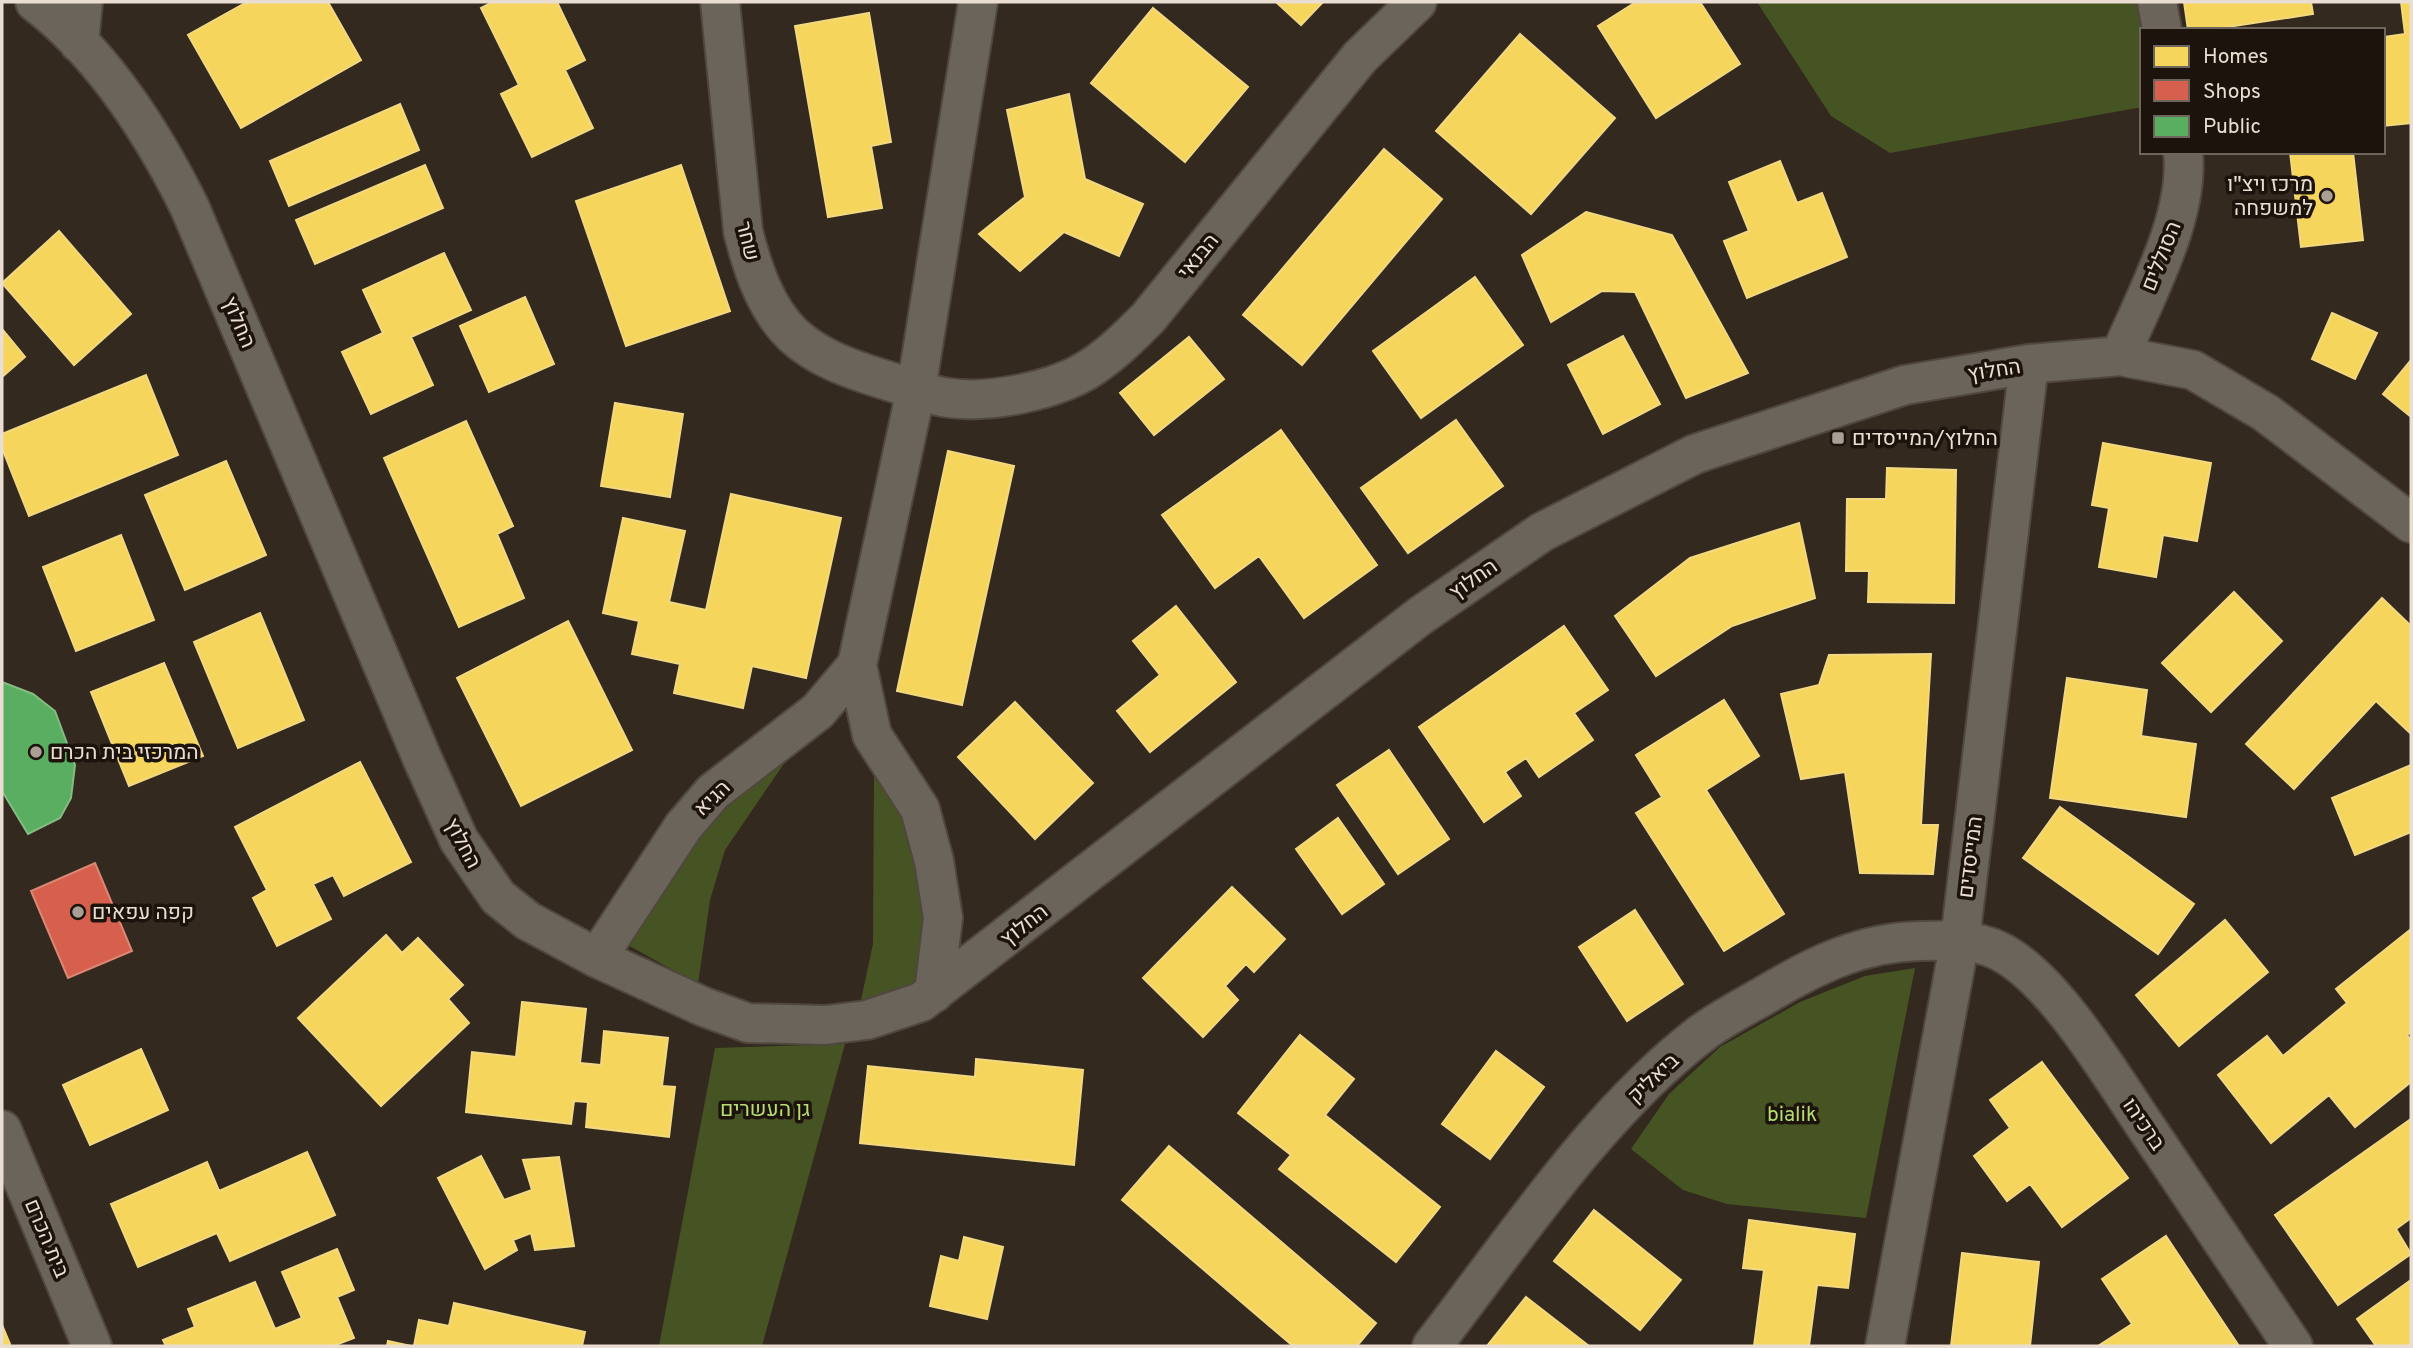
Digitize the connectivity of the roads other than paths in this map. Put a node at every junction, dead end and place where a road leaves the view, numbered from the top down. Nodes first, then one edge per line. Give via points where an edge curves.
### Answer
1 (36, 2) edge
2 (83, 2) edge
3 (720, 2) edge
4 (978, 2) edge
5 (1417, 2) edge
6 (2157, 2) edge
7 (2162, 28) edge
8 (79, 43) junction
9 (2183, 154) edge
10 (2120, 356) junction
11 (2029, 364) junction
12 (916, 390) junction
13 (2411, 523) edge
14 (857, 666) junction
15 (1960, 940) junction
16 (597, 958) junction
17 (934, 993) junction
18 (2, 1130) edge
19 (92, 1346) edge
20 (1432, 1346) edge
21 (1885, 1346) edge
22 (2293, 1346) edge

1 - 8 street, החלוץ
2 - 8 street
3 - 12 street, שחר via 743,230 772,309 793,334 839,365
4 - 12 street, הגיא
5 - 12 street, הבנאי via 1360,57 1148,318 1111,353 1071,378 1027,392 946,398
6 - 7 street
8 - 16 street, החלוץ via 144,126 190,208 459,840 498,897 528,922
9 - 10 street, הסוללים via 2186,174 2176,222
10 - 11 street, החלוץ
10 - 13 street, החלוץ via 2193,370 2266,413
11 - 15 street, המייסדים
11 - 17 street, החלוץ via 1905,384 1695,454 1542,532 1420,616
12 - 14 street, הגיא
14 - 16 street, הגיא via 818,711 713,792 683,827
14 - 17 street, הגיא via 872,735 919,809 934,861 943,918
15 - 20 street, ביאליק via 1893,942 1852,950 1788,981 1703,1032 1642,1086 1595,1137
15 - 21 street, המייסדים
15 - 22 street, ברכיהו via 1999,951 2053,998
16 - 17 street, החלוץ via 748,1023 825,1025 867,1020
18 - 19 street, בית הכרם

